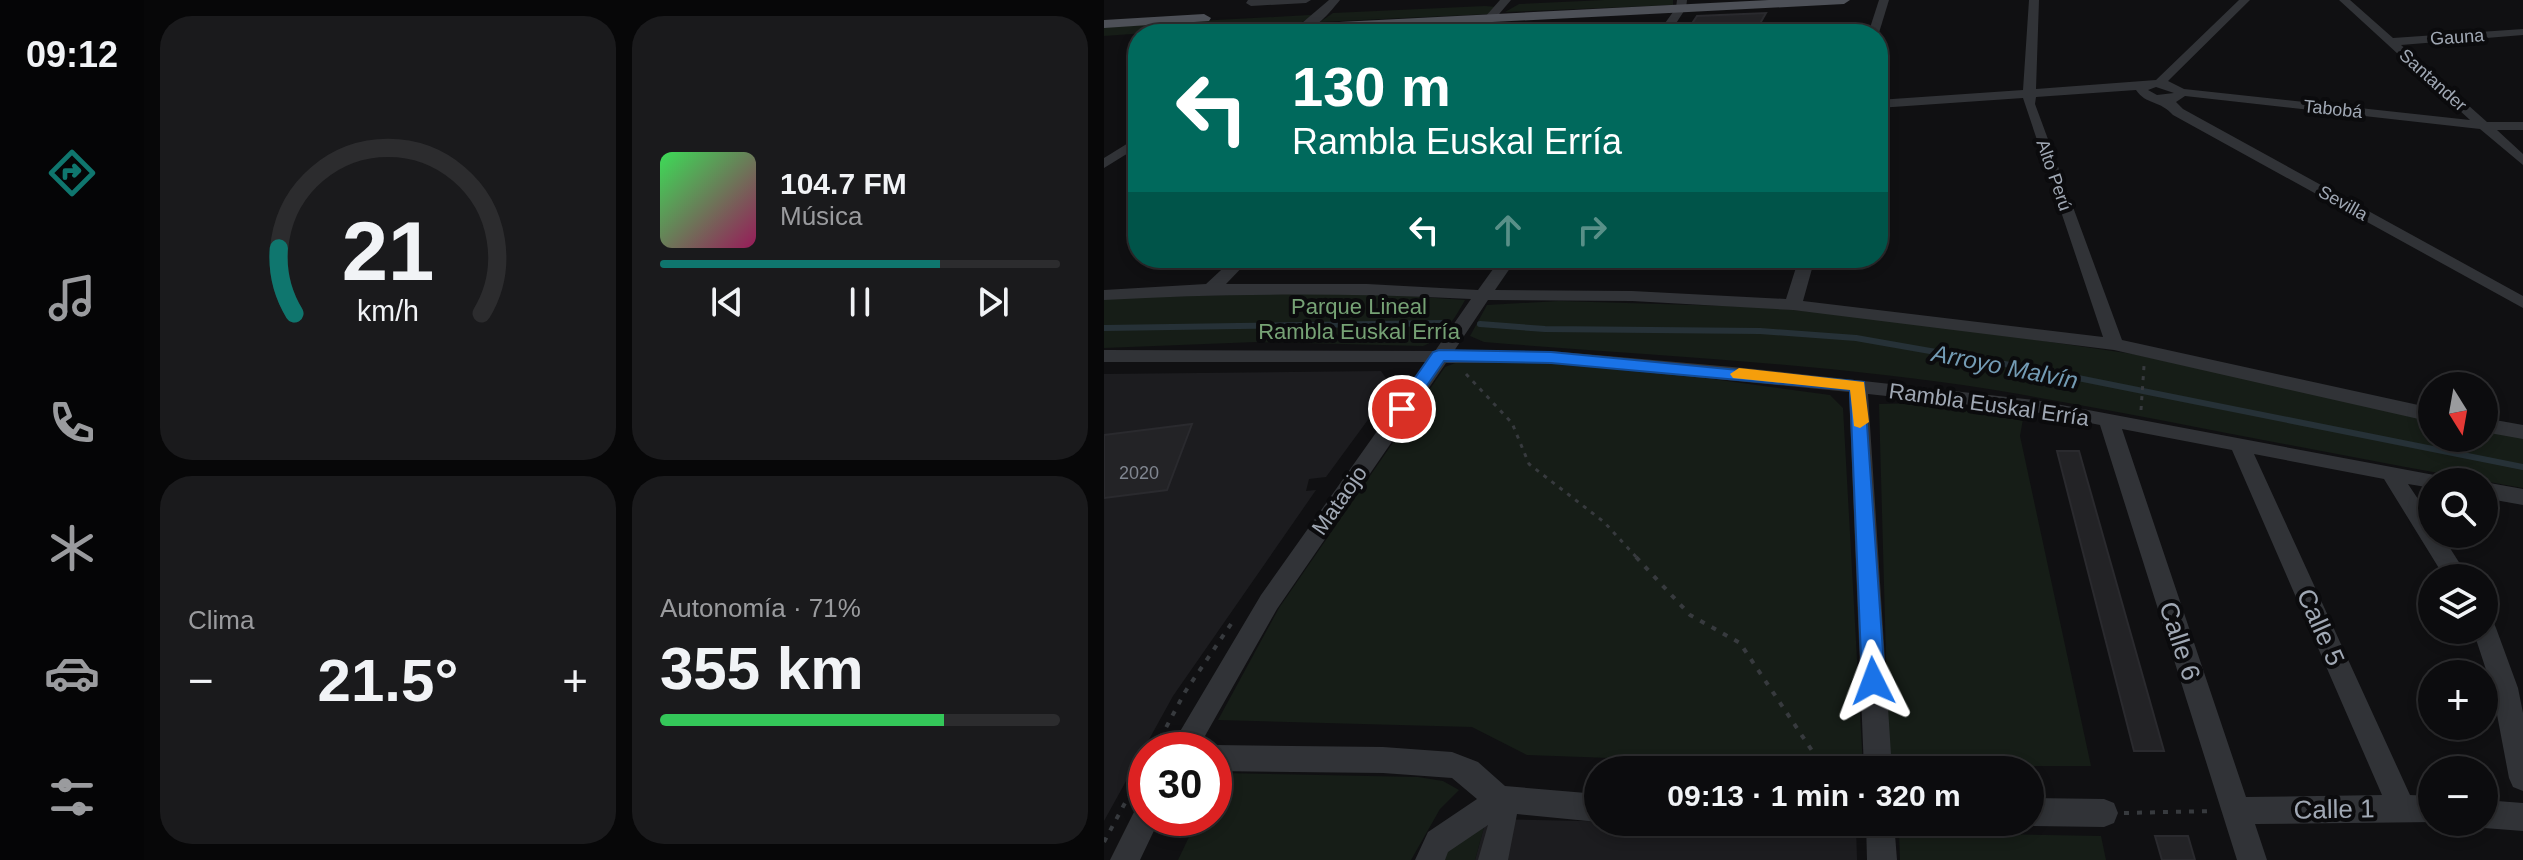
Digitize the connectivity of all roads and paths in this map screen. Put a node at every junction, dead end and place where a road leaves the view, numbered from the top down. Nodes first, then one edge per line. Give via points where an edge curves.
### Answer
1 (1253, 0) edge
2 (1306, 0) edge
3 (1562, 0) edge
4 (1698, 0) edge
5 (1844, 0) edge
6 (1884, 0) edge
7 (2034, 0) edge
8 (2245, 0) edge
9 (2344, 0) edge
10 (1506, 1) edge
11 (1681, 4) edge
12 (1337, 5) edge
13 (1400, 8) dead end
14 (1325, 12) junction
15 (1248, 15) dead end
16 (1218, 17) dead end
17 (1493, 17) junction
18 (1104, 24) edge
19 (1309, 24) edge
20 (1402, 24) edge
21 (1486, 24) edge
22 (1669, 24) edge
23 (1877, 24) edge
24 (2523, 32) edge
25 (1128, 37) edge
26 (1104, 39) edge
27 (2390, 42) junction
28 (2161, 84) junction
29 (2146, 92) junction
30 (2029, 96) junction
31 (2174, 96) junction
32 (1888, 103) edge
33 (2485, 126) junction
34 (2523, 126) edge
35 (1128, 150) edge
36 (1104, 152) edge
37 (1128, 152) edge
38 (2523, 161) edge
39 (1104, 164) edge
40 (1233, 268) edge
41 (1502, 268) edge
42 (1804, 268) edge
43 (1211, 289) junction
44 (1104, 295) edge
45 (1484, 295) junction
46 (2523, 303) edge
47 (1793, 305) junction
48 (2114, 344) junction
49 (1104, 356) edge
50 (1439, 356) junction
51 (1462, 369) dead end
52 (2145, 370) dead end
53 (1858, 386) junction
54 (2141, 401) dead end
55 (2418, 412) edge
56 (2109, 421) junction
57 (2498, 428) edge
58 (2523, 432) edge
59 (2240, 446) junction
60 (2391, 474) junction
61 (2418, 479) edge
62 (2498, 493) edge
63 (2523, 497) edge
64 (2449, 564) edge
65 (2490, 644) edge
66 (1193, 732) edge
67 (1816, 756) edge
68 (1877, 756) edge
69 (1232, 758) edge
70 (2523, 778) edge
71 (1128, 797) edge
72 (1501, 799) junction
73 (1584, 807) edge
74 (2402, 808) junction
75 (2418, 809) edge
76 (2236, 811) junction
77 (2044, 812) edge
78 (2104, 813) joint
79 (2498, 815) edge
80 (2523, 817) edge
81 (1137, 836) edge
82 (1881, 836) edge
83 (1104, 842) edge
84 (1125, 860) edge
85 (1430, 860) edge
86 (1493, 860) edge
87 (1882, 860) edge
88 (2252, 860) edge

1 - 2 street
3 - 10 main road
4 - 11 main road
5 - 11 main road
6 - 23 street
7 - 30 street, Alto Perú
8 - 28 street
9 - 27 street, Santander
10 - 13 main road
10 - 17 street
11 - 17 main road
11 - 22 street
12 - 14 main road
14 - 15 main road
14 - 19 street
16 - 18 main road
17 - 20 main road
17 - 21 street
24 - 27 street, Gauna
25 - 26 main road
27 - 33 street, Santander
28 - 29 street, Tabobá
28 - 31 street, Tabobá
29 - 30 street, Tabobá
29 - 31 street, Tabobá
30 - 32 street, Tabobá
30 - 48 street, Alto Perú
31 - 33 street, Tabobá
31 - 46 street, Sevilla via 2178,112
33 - 34 street, Tabobá
33 - 38 street, Santander
35 - 36 street
37 - 39 street
40 - 43 street
41 - 45 street, Mataojo
42 - 47 street
43 - 44 street
43 - 45 street
45 - 47 street
45 - 50 street, Mataojo
47 - 48 street
48 - 55 street
49 - 50 street, Rambla Euskal Erría
50 - 53 street, Rambla Euskal Erría via 1551,357
50 - 66 street, Mataojo via 1269,602
51 - 67 path via 1512,423 1529,464 1604,522 1690,615 1740,643
52 - 54 path
53 - 56 street, Rambla Euskal Erría via 2035,406
53 - 68 street
56 - 59 street, Rambla Euskal Erría
56 - 76 street, Calle 6
57 - 58 street
59 - 60 street, Rambla Euskal Erría
59 - 74 street, Calle 5
60 - 61 street, Rambla Euskal Erría
60 - 64 street
62 - 63 street
65 - 70 street via 2505,688
69 - 72 street via 1452,765 1468,771
71 - 83 path
72 - 73 street
72 - 85 street via 1438,842
72 - 86 street via 1503,820
74 - 75 street, Calle 1
74 - 76 street, Calle 1
76 - 78 path
76 - 88 street, Calle 6
77 - 78 street
79 - 80 street
81 - 84 street
82 - 87 street

